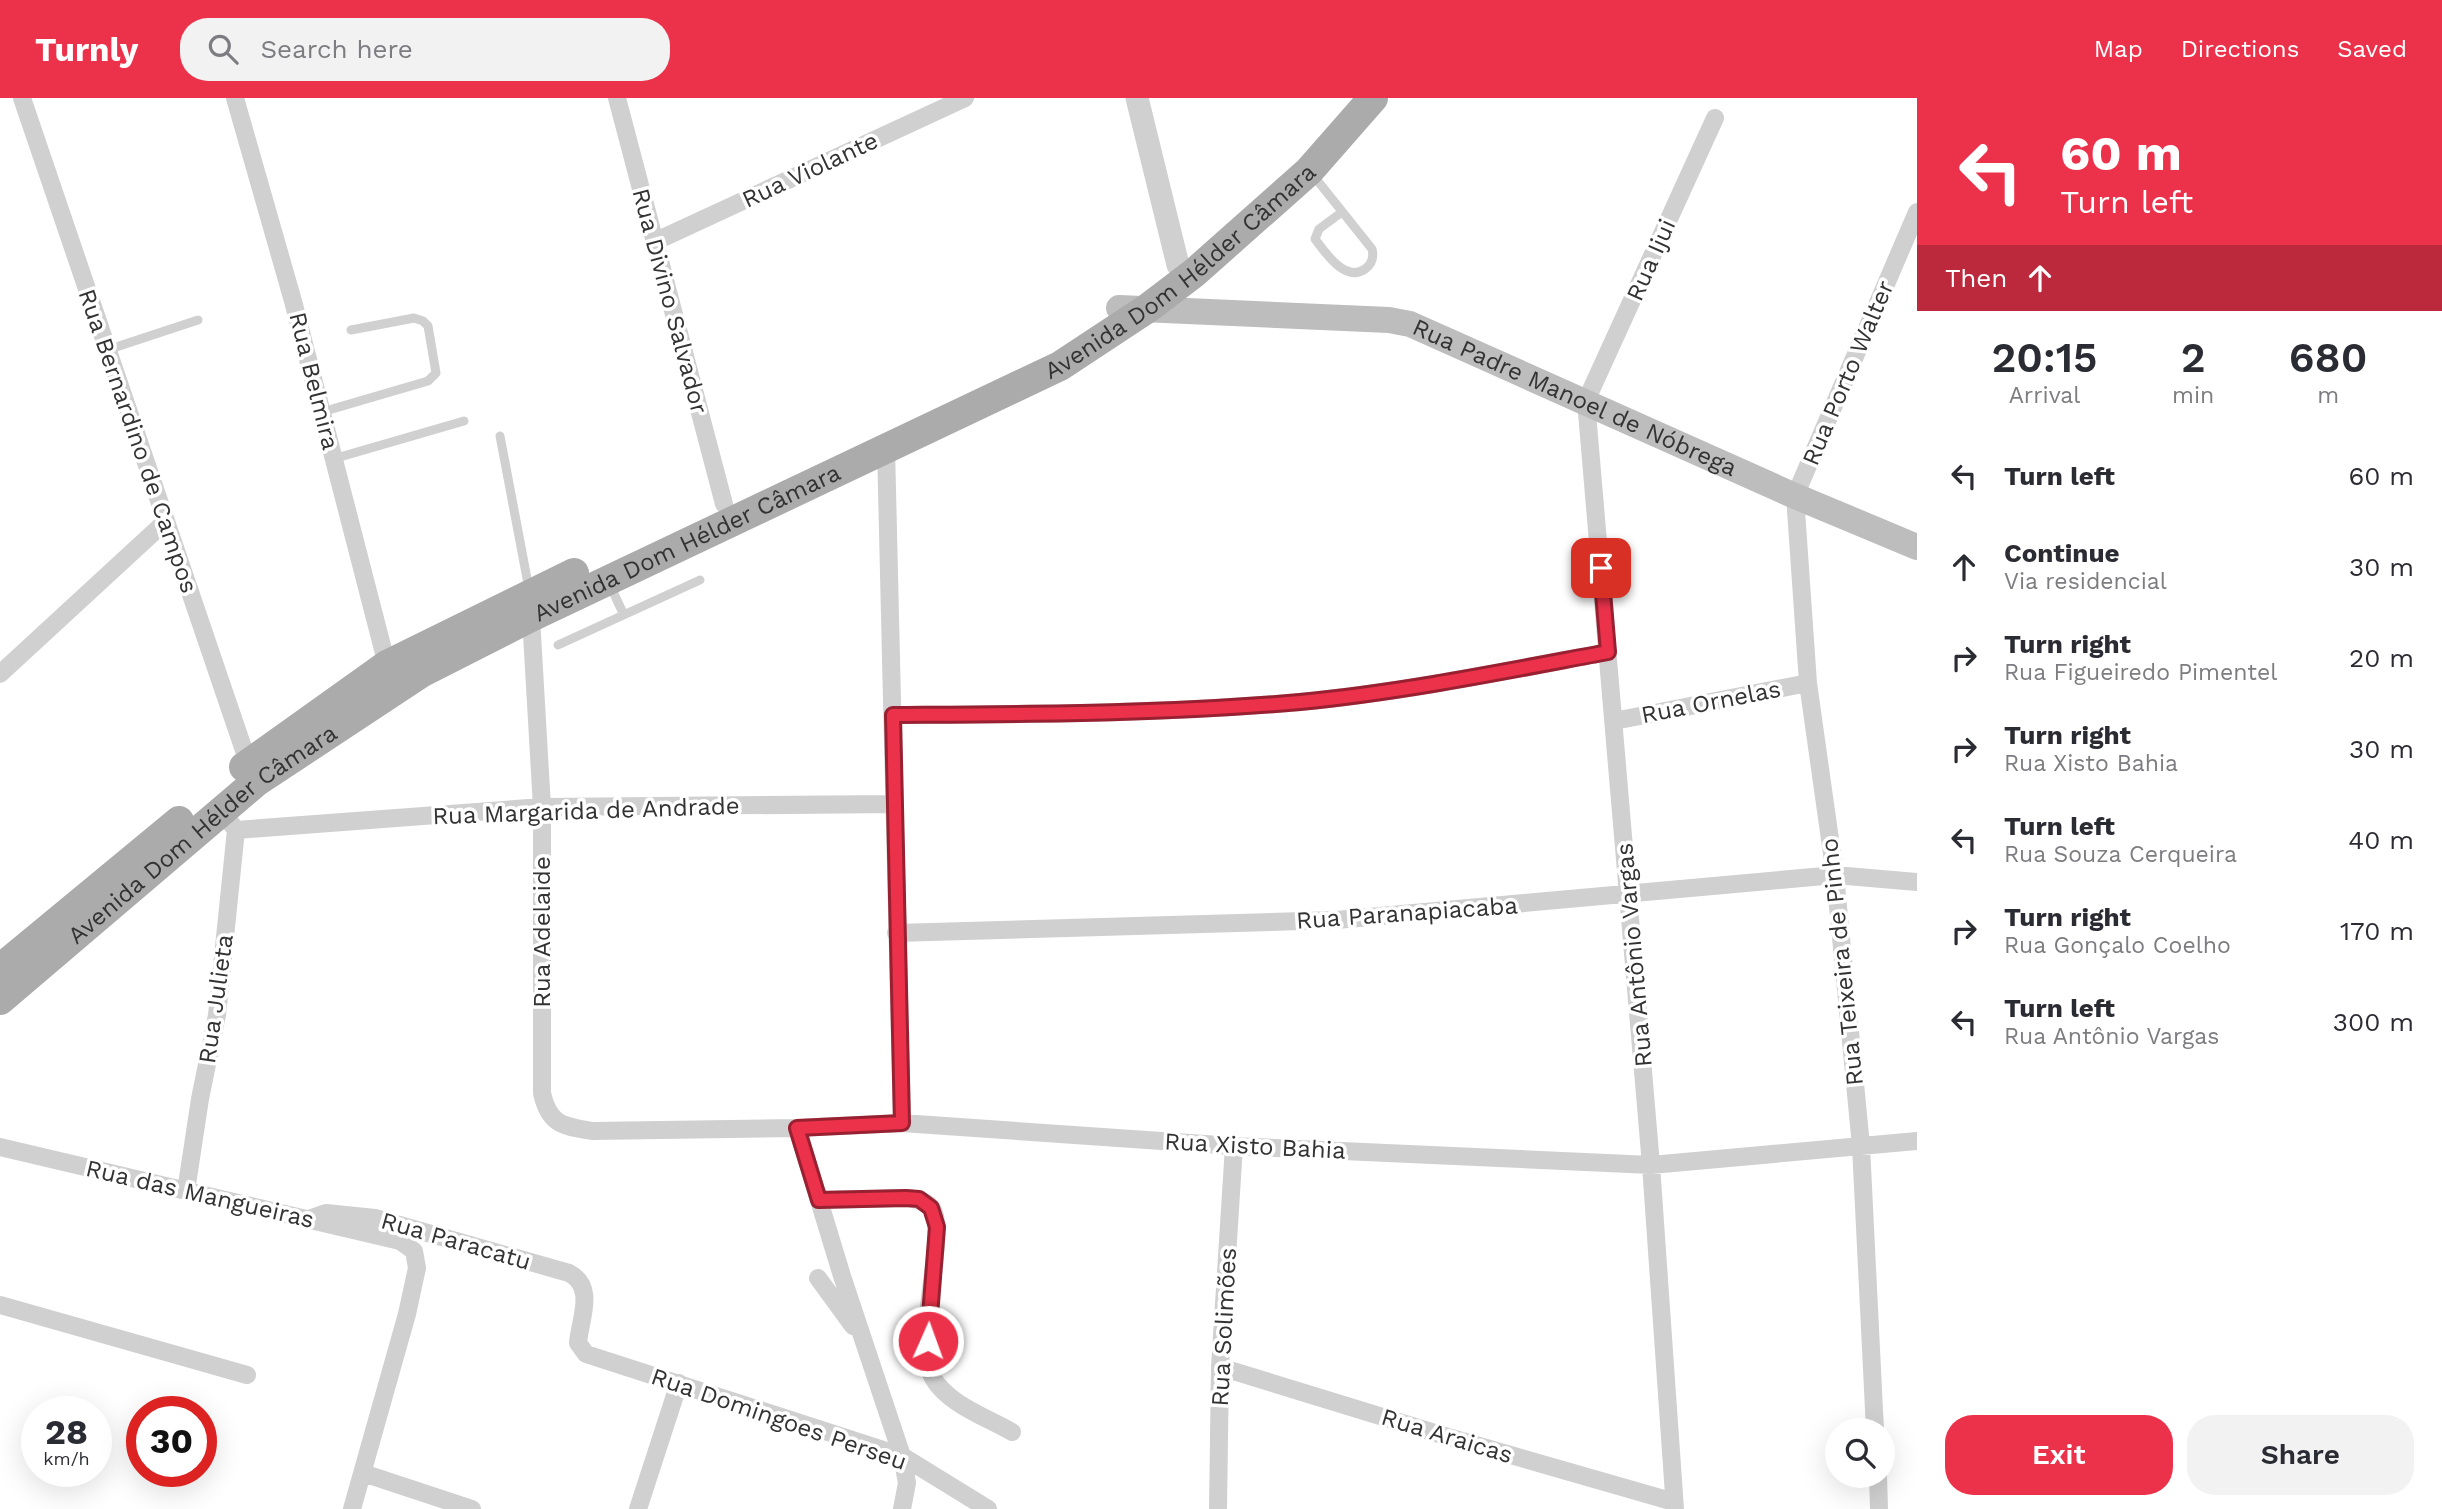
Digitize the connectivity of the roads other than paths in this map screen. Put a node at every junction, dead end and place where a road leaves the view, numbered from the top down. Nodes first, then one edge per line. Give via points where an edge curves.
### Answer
1 (22, 98) edge
2 (235, 98) edge
3 (617, 98) edge
4 (965, 98) edge
5 (1138, 98) edge
6 (1352, 98) edge
7 (1373, 98) edge
8 (1715, 118) dead end
9 (1309, 171) junction
10 (1342, 212) junction
11 (1917, 212) edge
12 (654, 242) junction
13 (1186, 269) junction
14 (1133, 308) junction
15 (1217, 311) junction
16 (198, 320) dead end
17 (351, 330) dead end
18 (107, 349) junction
19 (1586, 401) junction
20 (322, 412) junction
21 (464, 421) dead end
22 (500, 436) dead end
23 (886, 447) junction
24 (333, 459) junction
25 (1795, 496) junction
26 (724, 504) junction
27 (166, 521) junction
28 (1917, 547) edge
29 (608, 580) junction
30 (700, 580) dead end
31 (530, 605) junction
32 (623, 613) junction
33 (558, 645) dead end
34 (1608, 652) junction
35 (387, 665) junction
36 (1, 667) edge
37 (1808, 684) junction
38 (893, 715) junction
39 (1615, 721) junction
40 (252, 773) junction
41 (894, 804) junction
42 (542, 807) junction
43 (229, 821) junction
44 (1835, 875) junction
45 (1917, 882) edge
46 (1629, 895) junction
47 (896, 933) junction
48 (0, 969) edge
49 (0, 1000) edge
50 (902, 1123) junction
51 (797, 1128) junction
52 (592, 1131) joint
53 (1917, 1141) edge
54 (1234, 1146) junction
55 (1861, 1146) junction
56 (0, 1147) edge
57 (1651, 1165) junction
58 (186, 1191) junction
59 (819, 1200) junction
60 (309, 1219) junction
61 (400, 1241) joint
62 (818, 1278) dead end
63 (0, 1305) edge
64 (864, 1344) junction
65 (601, 1360) joint
66 (1220, 1367) junction
67 (247, 1375) dead end
68 (679, 1384) junction
69 (1874, 1418) edge
70 (1012, 1432) dead end
71 (902, 1457) junction
72 (363, 1473) junction
73 (1878, 1488) edge
74 (1675, 1505) edge
75 (352, 1509) edge
76 (472, 1509) edge
77 (638, 1509) edge
78 (902, 1509) edge
79 (988, 1509) edge
80 (1218, 1509) edge
81 (1879, 1509) edge

1 - 18 street, Rua Bernardino de Campos
2 - 20 street, Rua Belmira
3 - 12 street, Rua Divino Salvador
4 - 12 street, Rua Violante
5 - 13 street
6 - 13 main road, Avenida Dom Hélder Câmara via 1311,146
7 - 9 main road, Avenida Dom Hélder Câmara
8 - 19 street, Rua Ijui
9 - 10 lane
9 - 13 main road, Avenida Dom Hélder Câmara
10 - 10 lane via 1373,253 1370,263 1359,272 1339,266 1315,239 1319,229
11 - 25 street, Rua Porto Walter
12 - 26 street, Rua Divino Salvador
13 - 14 main road, Avenida Dom Hélder Câmara
13 - 15 main road
14 - 15 main road, Rua Padre Manoel de Nóbrega
14 - 23 main road, Avenida Dom Hélder Câmara via 1060,366
14 - 26 main road, Avenida Dom Hélder Câmara
15 - 19 main road, Rua Padre Manoel de Nóbrega via 1410,324
16 - 18 lane
17 - 20 lane via 414,318 423,321 428,326 436,373 428,381
18 - 27 street, Rua Bernardino de Campos
19 - 25 main road, Rua Padre Manoel de Nóbrega
19 - 34 street, Rua Antônio Vargas
20 - 24 street, Rua Belmira
21 - 24 lane
22 - 31 lane
23 - 29 main road, Avenida Dom Hélder Câmara
23 - 38 street
24 - 35 street, Rua Belmira
25 - 28 main road, Rua Padre Manoel de Nóbrega
25 - 37 street, Rua Teixeira de Pinho
26 - 31 main road, Avenida Dom Hélder Câmara
27 - 36 street
27 - 40 street, Rua Bernardino de Campos
29 - 31 main road, Avenida Dom Hélder Câmara
29 - 32 lane
30 - 32 lane
31 - 35 main road, Avenida Dom Hélder Câmara
31 - 40 main road, Avenida Dom Hélder Câmara
31 - 42 street, Rua Adelaide
32 - 33 lane
34 - 38 street via 1302,702 1157,712
34 - 39 street, Rua Antônio Vargas
35 - 40 main road, Avenida Dom Hélder Câmara
37 - 39 street, Rua Ornelas
37 - 44 street, Rua Teixeira de Pinho
38 - 41 street
39 - 46 street, Rua Antônio Vargas
40 - 43 main road, Avenida Dom Hélder Câmara
40 - 48 main road, Avenida Dom Hélder Câmara
41 - 42 street, Rua Margarida de Andrade
41 - 47 street
42 - 43 street, Rua Margarida de Andrade
42 - 52 street, Rua Adelaide via 542,1093 552,1117 563,1125
43 - 49 main road, Avenida Dom Hélder Câmara
43 - 58 street, Rua Julieta via 217,1015
44 - 45 street, Rua Paranapiacaba
44 - 46 street, Rua Paranapiacaba
44 - 55 street, Rua Teixeira de Pinho
46 - 47 street, Rua Paranapiacaba via 1336,920
46 - 57 street, Rua Antônio Vargas
47 - 50 street
50 - 51 street, Rua Xisto Bahia
50 - 54 street, Rua Xisto Bahia
51 - 52 street, Rua Xisto Bahia
51 - 59 street
53 - 55 street, Rua Xisto Bahia
54 - 57 street, Rua Xisto Bahia
54 - 66 street, Rua Solimões
55 - 57 street, Rua Xisto Bahia
55 - 69 street, Rua Teixeira de Pinho
56 - 58 street, Rua das Mangueiras
57 - 74 street, Rua Antônio Vargas
58 - 60 street, Rua das Mangueiras
59 - 64 street
59 - 70 street via 919,1199 931,1208 937,1227 927,1363 931,1376 948,1396
60 - 61 street, Rua das Mangueiras
60 - 65 street, Rua Paracatu via 327,1213 375,1218 569,1273 581,1281 585,1299 578,1343
61 - 72 street, Rua Paracatu via 414,1251 417,1268
62 - 64 street
63 - 67 street
64 - 71 street
65 - 68 street, Rua Domingoes Perseu
66 - 74 street, Rua Araicas
66 - 80 street, Rua Solimões
68 - 71 street, Rua Domingoes Perseu
68 - 77 street
71 - 78 street via 907,1483
71 - 79 street, Rua Domingoes Perseu
72 - 75 street, Rua Paracatu
72 - 76 street
73 - 81 street

